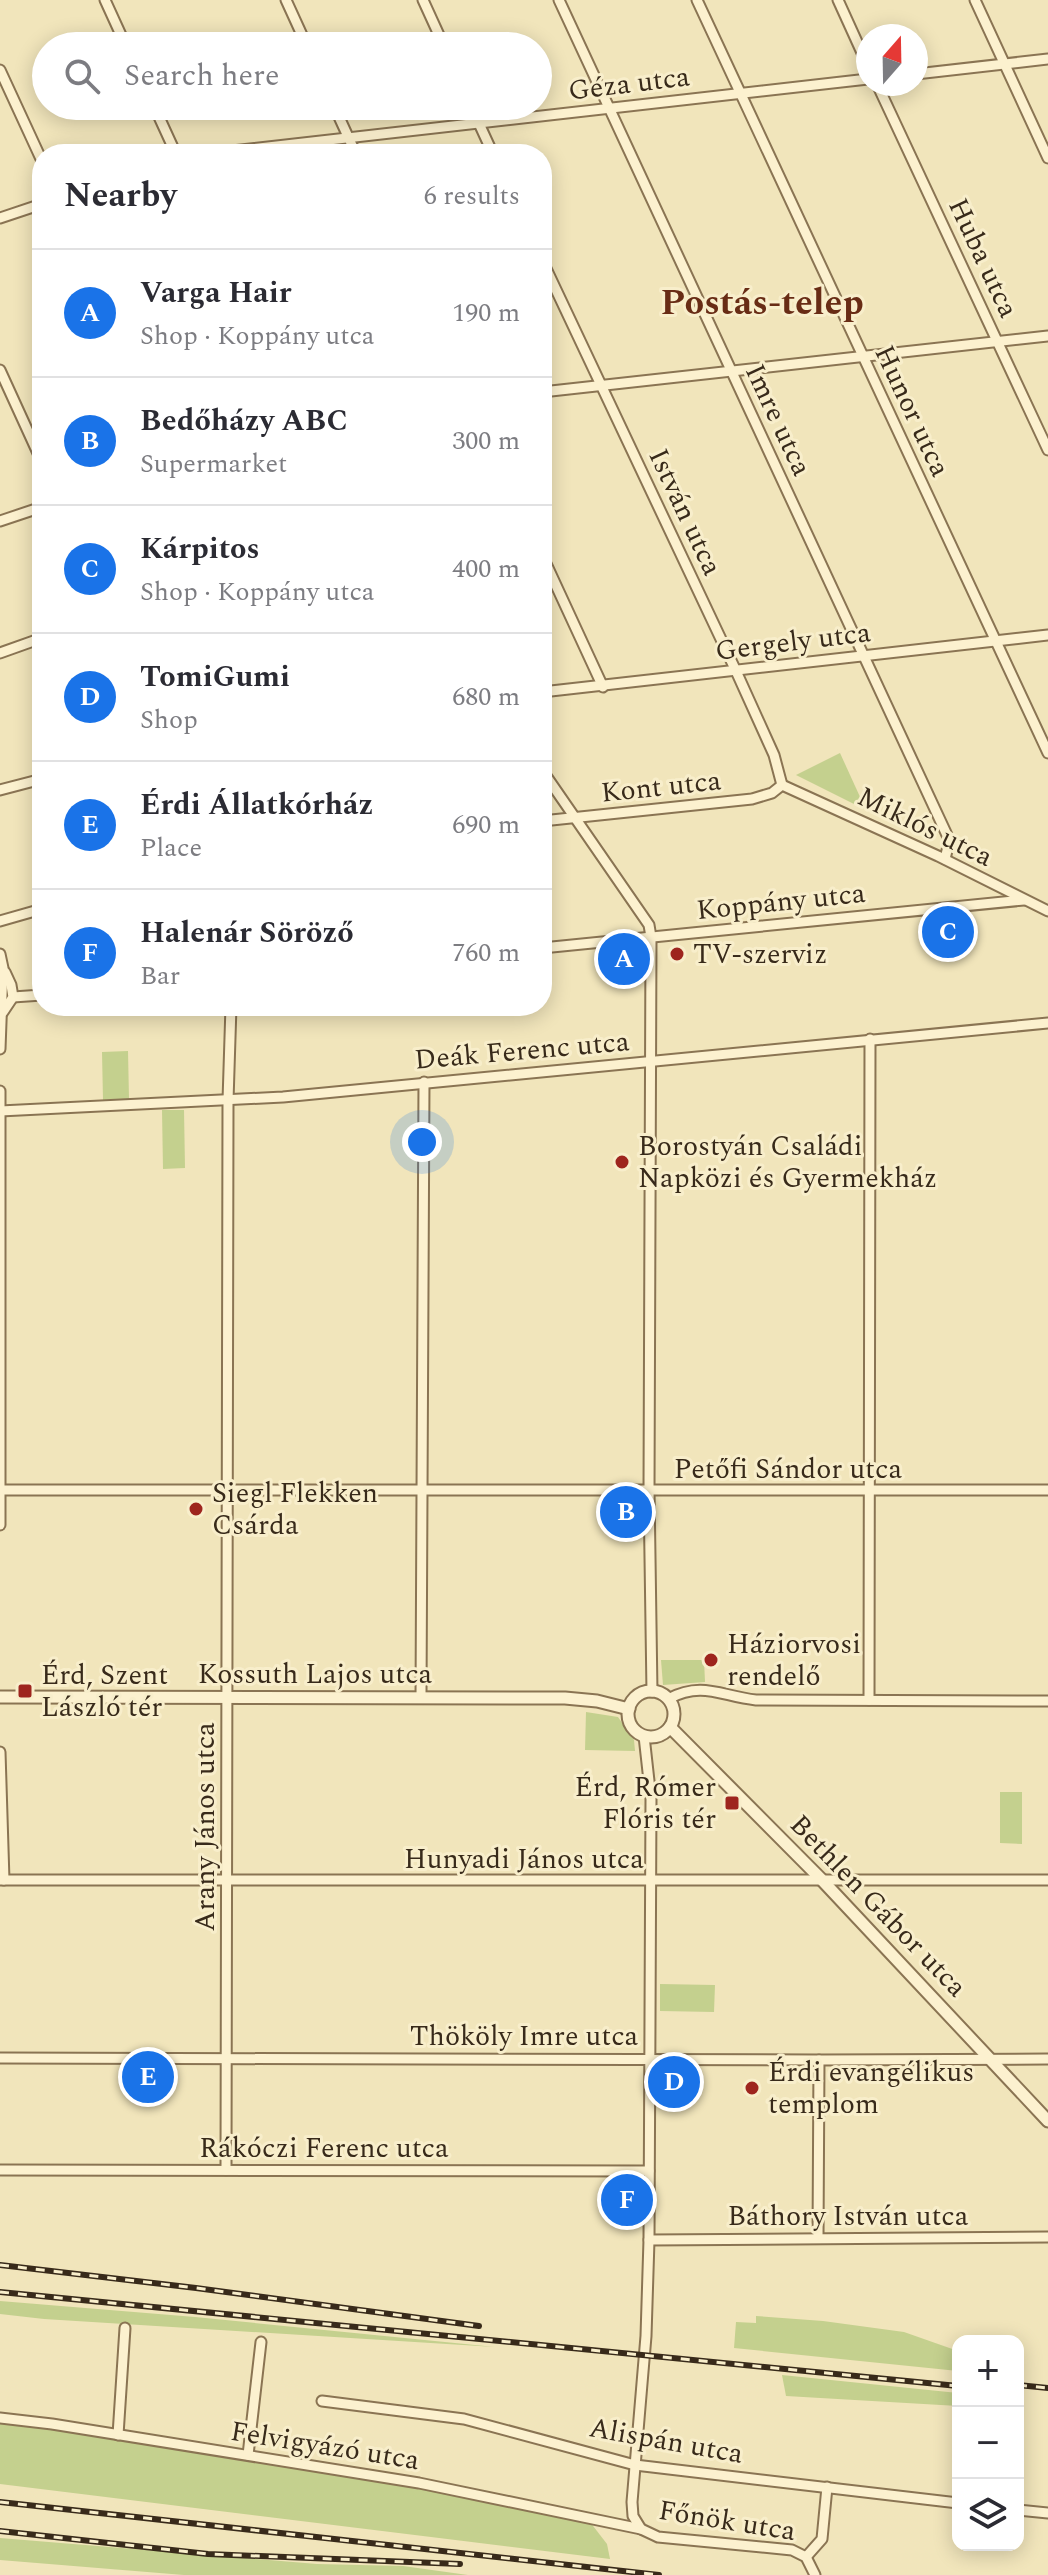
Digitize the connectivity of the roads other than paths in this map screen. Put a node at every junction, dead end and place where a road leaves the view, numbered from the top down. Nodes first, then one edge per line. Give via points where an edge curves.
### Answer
1 (105, 0) edge
2 (286, 0) edge
3 (423, 0) edge
4 (559, 0) edge
5 (697, 0) edge
6 (838, 0) edge
7 (975, 0) edge
8 (120, 32) edge
9 (301, 32) edge
10 (438, 32) edge
11 (856, 40) edge
12 (1048, 59) edge
13 (1005, 64) junction
14 (0, 70) edge
15 (928, 73) edge
16 (856, 80) edge
17 (739, 94) junction
18 (883, 96) edge
19 (610, 109) junction
20 (552, 116) edge
21 (160, 120) edge
22 (340, 120) edge
23 (477, 120) edge
24 (514, 120) edge
25 (479, 124) junction
26 (348, 138) junction
27 (34, 144) edge
28 (171, 144) edge
29 (294, 144) edge
30 (351, 144) edge
31 (488, 144) edge
32 (1048, 158) edge
33 (32, 207) edge
34 (0, 218) edge
35 (552, 281) edge
36 (1048, 336) edge
37 (998, 342) junction
38 (862, 356) junction
39 (0, 370) edge
40 (730, 371) junction
41 (600, 384) junction
42 (552, 391) edge
43 (32, 440) edge
44 (1048, 450) edge
45 (32, 510) edge
46 (0, 521) edge
47 (552, 577) edge
48 (1048, 635) edge
49 (995, 640) junction
50 (32, 642) edge
51 (0, 653) edge
52 (863, 656) junction
53 (736, 671) junction
54 (603, 687) junction
55 (552, 691) edge
56 (1048, 753) edge
57 (32, 782) edge
58 (552, 784) edge
59 (782, 785) junction
60 (0, 790) edge
61 (576, 818) junction
62 (552, 820) edge
63 (945, 859) junction
64 (1024, 900) junction
65 (1048, 911) edge
66 (32, 912) edge
67 (0, 921) edge
68 (651, 937) junction
69 (552, 947) edge
70 (0, 954) edge
71 (3, 968) junction
72 (32, 996) edge
73 (13, 997) junction
74 (3, 1012) junction
75 (231, 1016) edge
76 (1048, 1023) edge
77 (870, 1039) junction
78 (0, 1049) edge
79 (650, 1062) junction
80 (424, 1082) junction
81 (0, 1091) edge
82 (228, 1101) junction
83 (0, 1111) edge
84 (227, 1489) junction
85 (421, 1489) junction
86 (0, 1490) edge
87 (649, 1490) junction
88 (1048, 1490) edge
89 (870, 1492) junction
90 (0, 1525) edge
91 (652, 1692) junction
92 (0, 1697) edge
93 (227, 1697) junction
94 (421, 1698) junction
95 (668, 1699) junction
96 (869, 1700) junction
97 (1048, 1701) edge
98 (629, 1709) junction
99 (670, 1727) junction
100 (644, 1736) junction
101 (0, 1754) edge
102 (226, 1879) junction
103 (821, 1879) junction
104 (2, 1880) edge
105 (1048, 1880) edge
106 (651, 1882) junction
107 (0, 2058) edge
108 (228, 2058) junction
109 (650, 2059) junction
110 (989, 2059) junction
111 (1048, 2059) edge
112 (819, 2060) junction
113 (1048, 2121) edge
114 (0, 2170) edge
115 (226, 2170) junction
116 (649, 2171) junction
117 (1048, 2237) edge
118 (818, 2238) junction
119 (649, 2240) junction
120 (125, 2328) dead end
121 (261, 2342) dead end
122 (322, 2401) dead end
123 (0, 2418) edge
124 (118, 2435) junction
125 (248, 2455) junction
126 (635, 2465) junction
127 (827, 2487) junction
128 (952, 2502) edge
129 (1024, 2511) edge
130 (1048, 2513) edge
131 (641, 2529) junction
132 (806, 2557) junction
133 (815, 2575) edge

1 - 8 street
2 - 9 street
3 - 10 street
4 - 19 street, Imre utca
5 - 17 street, Hunor utca
6 - 11 street
7 - 13 street
12 - 13 street
13 - 15 street
13 - 32 street
14 - 27 street
16 - 17 street, Géza utca
17 - 19 street, Géza utca
17 - 38 street, Hunor utca
18 - 37 street, Huba utca
19 - 20 street, Géza utca
19 - 40 street, Imre utca
21 - 28 street
22 - 26 street
23 - 25 street
24 - 25 street, Géza utca
25 - 26 street, Géza utca
25 - 31 street
26 - 29 street, Géza utca
26 - 30 street
33 - 34 street
35 - 41 street, István utca
36 - 37 street
37 - 38 street
37 - 44 street, Huba utca
38 - 40 street
38 - 49 street, Hunor utca
39 - 43 street
40 - 41 street
40 - 52 street, Imre utca
41 - 42 street
41 - 53 street, István utca
45 - 46 street
47 - 54 street
48 - 49 street, Gergely utca
49 - 52 street, Gergely utca
49 - 56 street, Hunor utca
50 - 51 street
52 - 53 street, Gergely utca
52 - 63 street, Imre utca via 947,835
53 - 54 street, Gergely utca
53 - 59 street, István utca
54 - 55 street, Gergely utca
57 - 60 street
58 - 61 street
59 - 61 street, Kont utca via 752,799
59 - 63 street, Miklós utca
61 - 62 street, Kont utca
61 - 68 street via 649,925
63 - 64 street, Miklós utca
64 - 65 street, Miklós utca
64 - 68 street, Koppány utca
66 - 67 street
68 - 69 street, Koppány utca
68 - 79 street
70 - 71 street
71 - 73 street
71 - 74 street
72 - 73 street
73 - 74 street
74 - 78 street
75 - 82 street, Arany János utca
76 - 77 street, Deák Ferenc utca
77 - 79 street, Deák Ferenc utca
77 - 89 street
79 - 80 street, Deák Ferenc utca
79 - 87 street
80 - 82 street, Deák Ferenc utca
80 - 85 street
81 - 83 street
82 - 83 street, Deák Ferenc utca
82 - 84 street, Arany János utca
83 - 86 street
84 - 85 street, Petőfi Sándor utca
84 - 86 street, Petőfi Sándor utca
84 - 93 street, Arany János utca
85 - 87 street, Petőfi Sándor utca
85 - 94 street
86 - 90 street
87 - 89 street, Petőfi Sándor utca
87 - 91 street
88 - 89 street, Petőfi Sándor utca
89 - 96 street
91 - 95 street
91 - 98 street via 638,1696
92 - 93 street, Kossuth Lajos utca
93 - 94 street, Kossuth Lajos utca
93 - 102 street, Arany János utca
94 - 98 street, Kossuth Lajos utca via 565,1698
95 - 96 street via 708,1689 756,1700
95 - 99 street via 674,1713
96 - 97 street
98 - 100 street via 634,1728
99 - 100 street via 659,1736
99 - 103 street, Bethlen Gábor utca
100 - 106 street
101 - 104 street
102 - 104 street, Hunyadi János utca
102 - 106 street, Hunyadi János utca
102 - 108 street, Arany János utca
103 - 105 street, Hunyadi János utca
103 - 106 street, Hunyadi János utca
103 - 110 street, Bethlen Gábor utca
106 - 109 street
107 - 108 street, Thököly Imre utca
108 - 109 street, Thököly Imre utca
108 - 115 street, Arany János utca
109 - 112 street, Thököly Imre utca
109 - 116 street
110 - 111 street, Thököly Imre utca
110 - 112 street, Thököly Imre utca
110 - 113 street, Bethlen Gábor utca
112 - 118 street
114 - 115 street, Rákóczi Ferenc utca
115 - 116 street, Rákóczi Ferenc utca
116 - 119 street
117 - 118 street, Báthory István utca
118 - 119 street, Báthory István utca
119 - 126 street
120 - 124 street
121 - 125 street
122 - 126 street, Alispán utca via 464,2419
123 - 124 street, Felvigyázó utca
124 - 125 street, Felvigyázó utca
125 - 131 street, Felvigyázó utca via 419,2483
126 - 127 street, Alispán utca
126 - 131 street via 632,2510
127 - 128 street, Alispán utca
127 - 132 street via 822,2539
129 - 130 street
131 - 132 street, Főnök utca via 658,2537 792,2550
132 - 133 street

